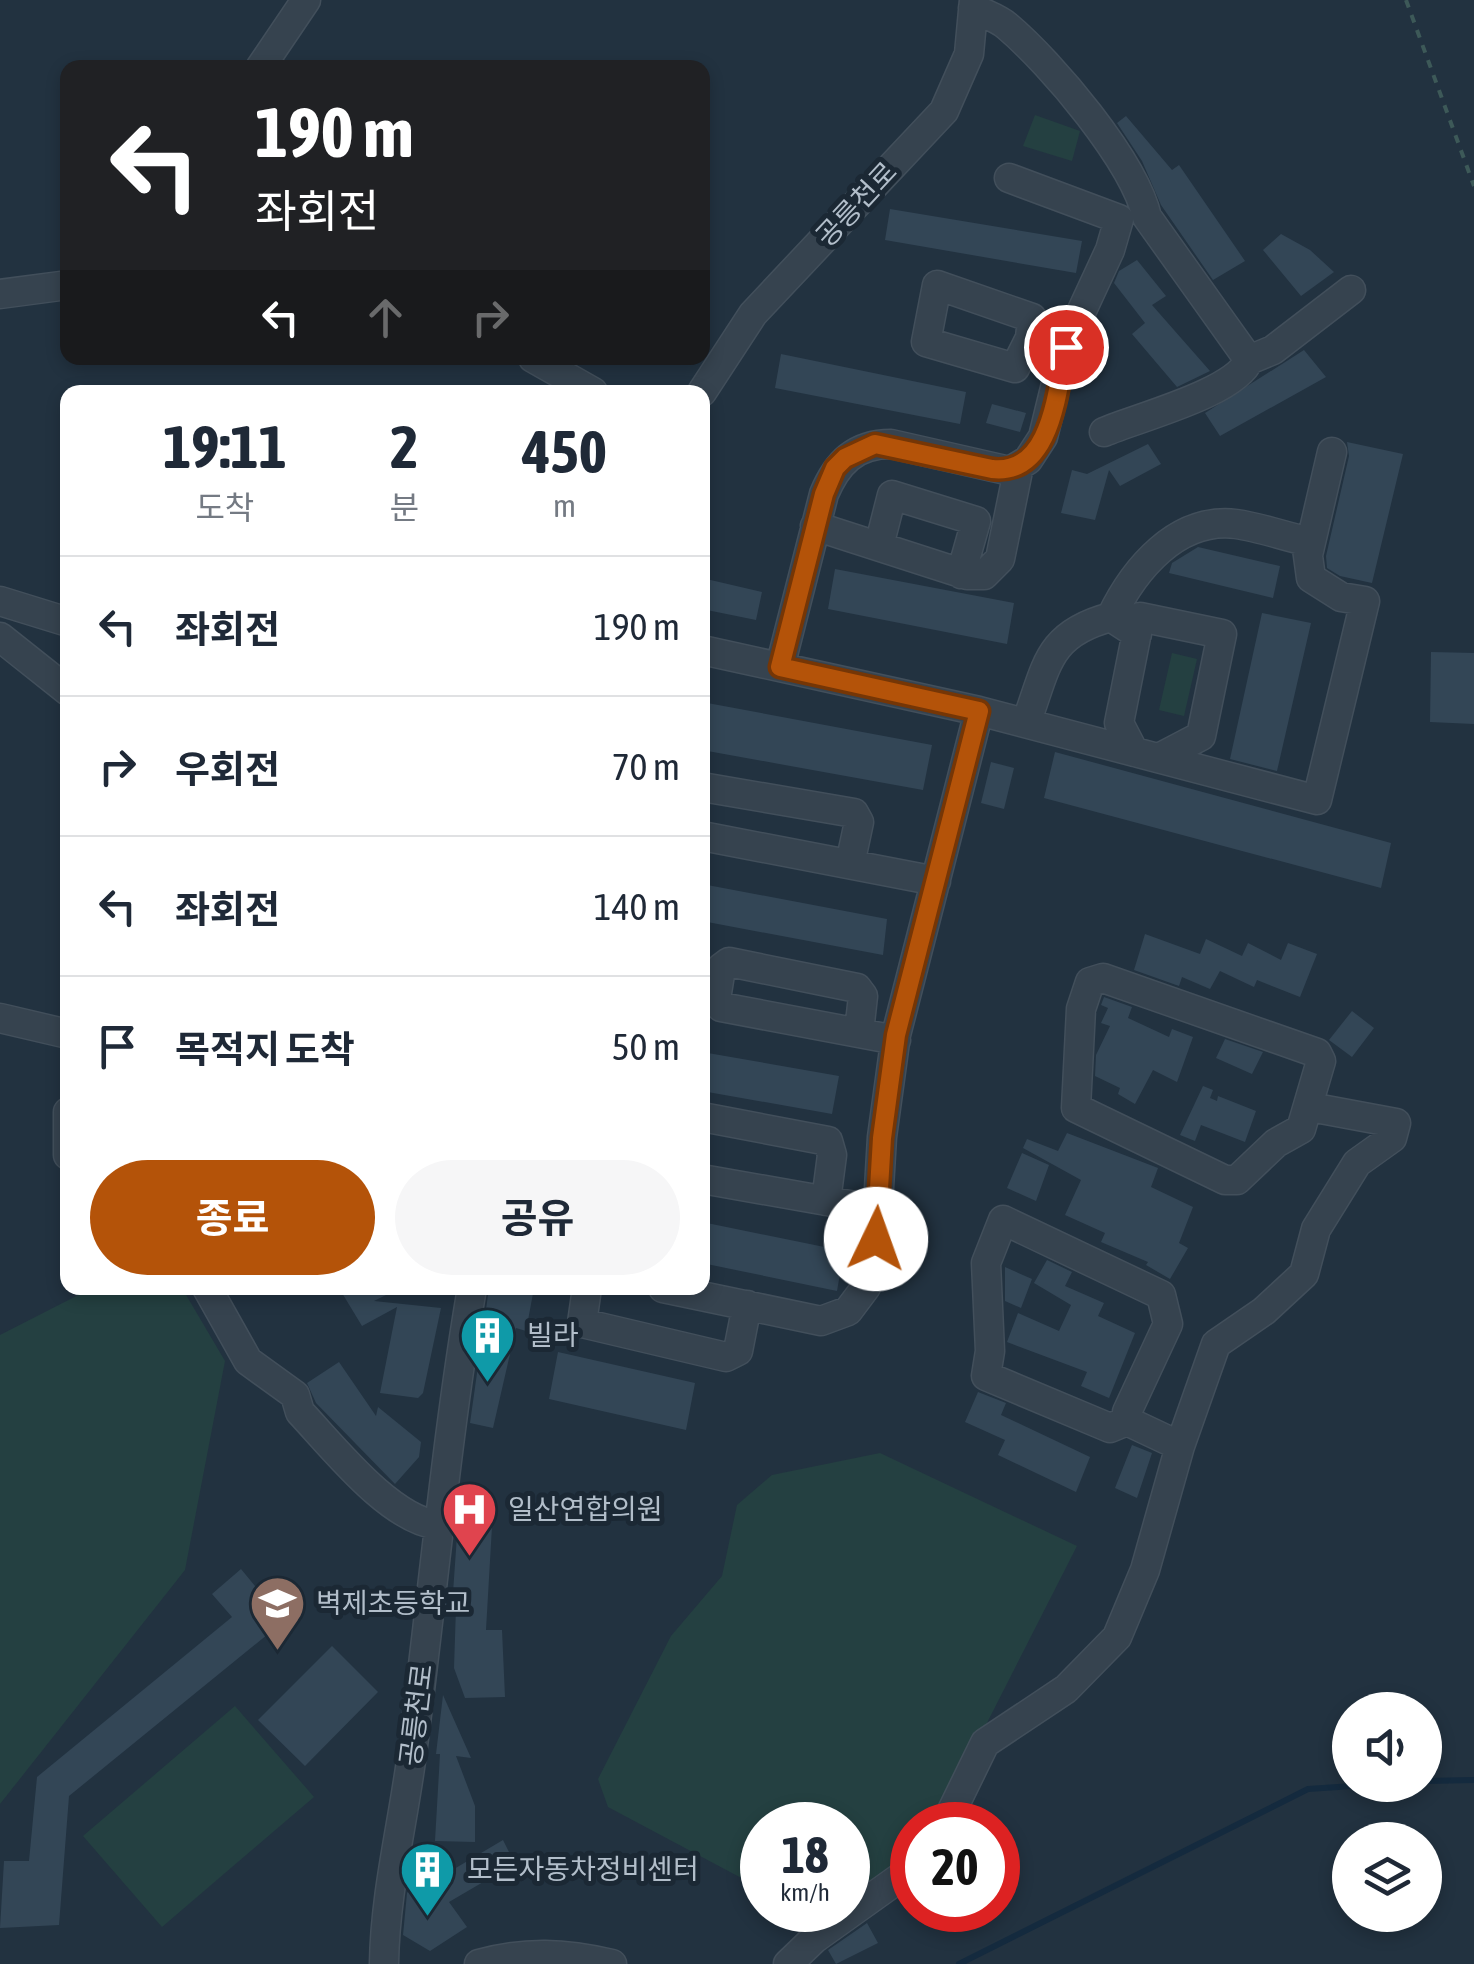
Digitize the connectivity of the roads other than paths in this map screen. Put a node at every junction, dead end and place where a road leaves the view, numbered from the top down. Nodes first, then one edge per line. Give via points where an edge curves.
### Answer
1 (306, 0) edge
2 (974, 4) edge
3 (265, 60) edge
4 (1009, 178) dead end
5 (60, 286) edge
6 (1351, 290) dead end
7 (0, 294) edge
8 (1030, 338) dead end
9 (1066, 347) junction
10 (1249, 360) junction
11 (545, 365) edge
12 (581, 385) edge
13 (707, 385) edge
14 (1104, 432) dead end
15 (1332, 452) dead end
16 (1020, 466) junction
17 (815, 526) junction
18 (880, 546) junction
19 (1308, 554) junction
20 (961, 574) junction
21 (0, 600) edge
22 (1111, 617) junction
23 (60, 619) edge
24 (1137, 634) junction
25 (0, 637) edge
26 (710, 652) edge
27 (780, 667) junction
28 (60, 685) edge
29 (979, 711) junction
30 (1026, 723) junction
31 (1146, 755) junction
32 (710, 787) edge
33 (710, 838) edge
34 (850, 864) junction
35 (936, 881) junction
36 (0, 1018) edge
37 (60, 1032) edge
38 (858, 1032) junction
39 (896, 1040) junction
40 (1310, 1107) junction
41 (710, 1119) edge
42 (710, 1180) edge
43 (826, 1201) junction
44 (878, 1210) junction
45 (211, 1295) edge
46 (471, 1295) edge
47 (586, 1295) edge
48 (697, 1295) edge
49 (748, 1305) junction
50 (1127, 1421) junction
51 (1180, 1446) junction
52 (438, 1524) junction
53 (956, 1802) edge
54 (890, 1884) edge
55 (384, 1964) edge
56 (480, 1964) edge
57 (612, 1964) edge
58 (788, 1964) edge

1 - 3 street
2 - 10 street via 1005,23 1066,87
2 - 13 street, 공릉천로 via 969,54 944,110 753,314
4 - 9 street via 1119,218
5 - 7 street
6 - 10 street via 1273,350
8 - 9 street
9 - 16 street via 1050,422
10 - 14 street via 1245,370 1198,400 1156,409
11 - 12 street
15 - 19 street
16 - 17 street via 992,469 875,444 835,468
16 - 20 street via 1000,559 984,576
17 - 18 street
17 - 27 street
18 - 20 street
18 - 20 street via 892,495 976,521
19 - 22 street via 1306,541 1234,524 1190,529 1126,586
19 - 31 street via 1311,578 1341,597 1365,601 1317,800
21 - 23 street
22 - 24 street
22 - 30 street via 1061,639
24 - 31 street via 1119,723
24 - 31 street via 1140,617 1222,634 1201,736
25 - 28 street
26 - 27 street
27 - 29 street
29 - 30 street
29 - 35 street
30 - 31 street
32 - 34 street via 854,813 859,822
33 - 34 street
34 - 35 street
35 - 39 street
36 - 37 street
38 - 38 street via 721,1007 720,968 729,962 857,988 863,996
38 - 39 street
39 - 44 street
40 - 40 street via 1322,1061 1317,1052 1103,978 1090,982 1081,1009 1076,1108 1187,1164 1236,1180 1276,1142 1302,1129
40 - 51 street via 1396,1123 1392,1138 1357,1163 1316,1229 1304,1274 1216,1344
41 - 43 street via 828,1141
42 - 43 street
43 - 44 street
44 - 49 street via 866,1287 848,1311 821,1321
45 - 52 street via 248,1360 295,1395 300,1412 395,1507 421,1523
46 - 52 street, 공릉천로
47 - 49 street via 582,1323 726,1357 738,1350
48 - 49 street
50 - 50 street via 1168,1324 1161,1295 1003,1220 986,1263 986,1376 1110,1428
50 - 51 street
51 - 53 street via 1146,1570 1116,1637 1066,1689 985,1744
52 - 55 street, 공릉천로 via 413,1749 385,1911
54 - 58 street
56 - 57 street via 566,1953

